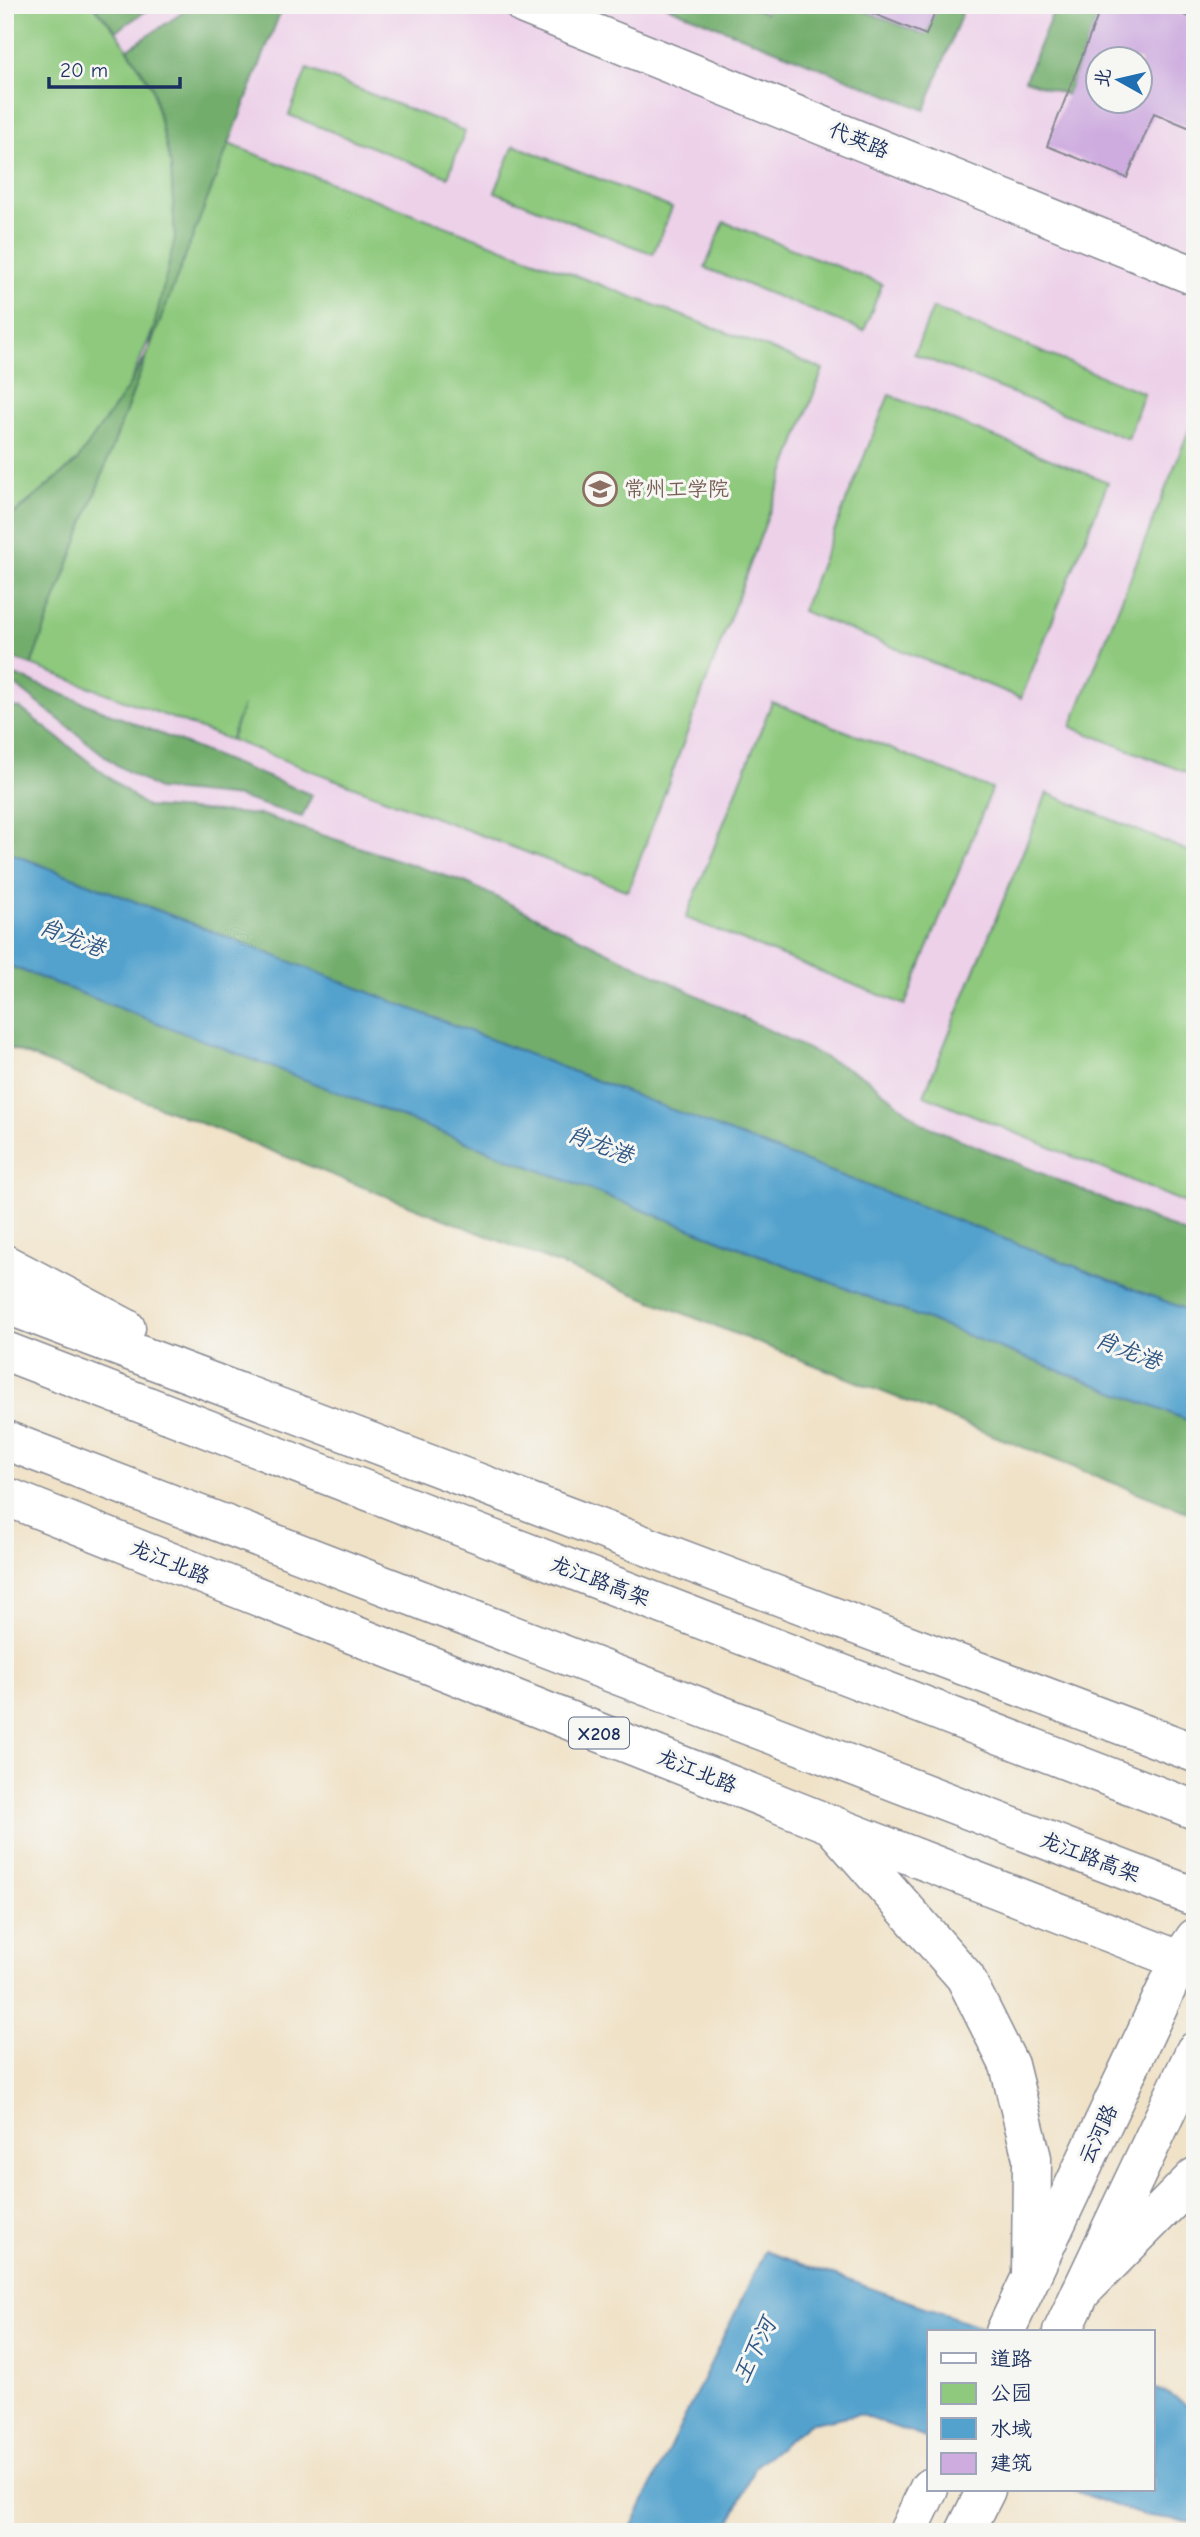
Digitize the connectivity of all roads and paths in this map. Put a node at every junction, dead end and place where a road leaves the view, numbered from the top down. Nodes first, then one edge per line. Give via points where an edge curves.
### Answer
1 (524, 5) edge
2 (1195, 276) edge
3 (5, 1264) edge
4 (5, 1304) edge
5 (5, 1351) edge
6 (270, 1404) junction
7 (5, 1440) edge
8 (5, 1496) edge
9 (1195, 1753) edge
10 (1195, 1810) edge
11 (832, 1825) junction
12 (1195, 1897) edge
13 (1190, 1954) edge
14 (1195, 2051) edge
15 (1195, 2178) edge
16 (1018, 2304) edge
17 (1070, 2316) edge
18 (927, 2492) edge
19 (984, 2494) edge
20 (908, 2532) edge
21 (964, 2532) edge

1 - 2 main road, 代英路
3 - 6 main road
4 - 6 main road
5 - 10 main road, 龙江路高架
6 - 9 main road
7 - 12 main road, 龙江路高架
8 - 11 main road, 龙江北路 / X208
11 - 13 main road, 龙江北路 / X208
11 - 16 main road via 965,1977 1009,2065 1032,2158
13 - 16 main road, 云河路
14 - 17 main road
15 - 17 main road
18 - 20 main road
19 - 21 main road

